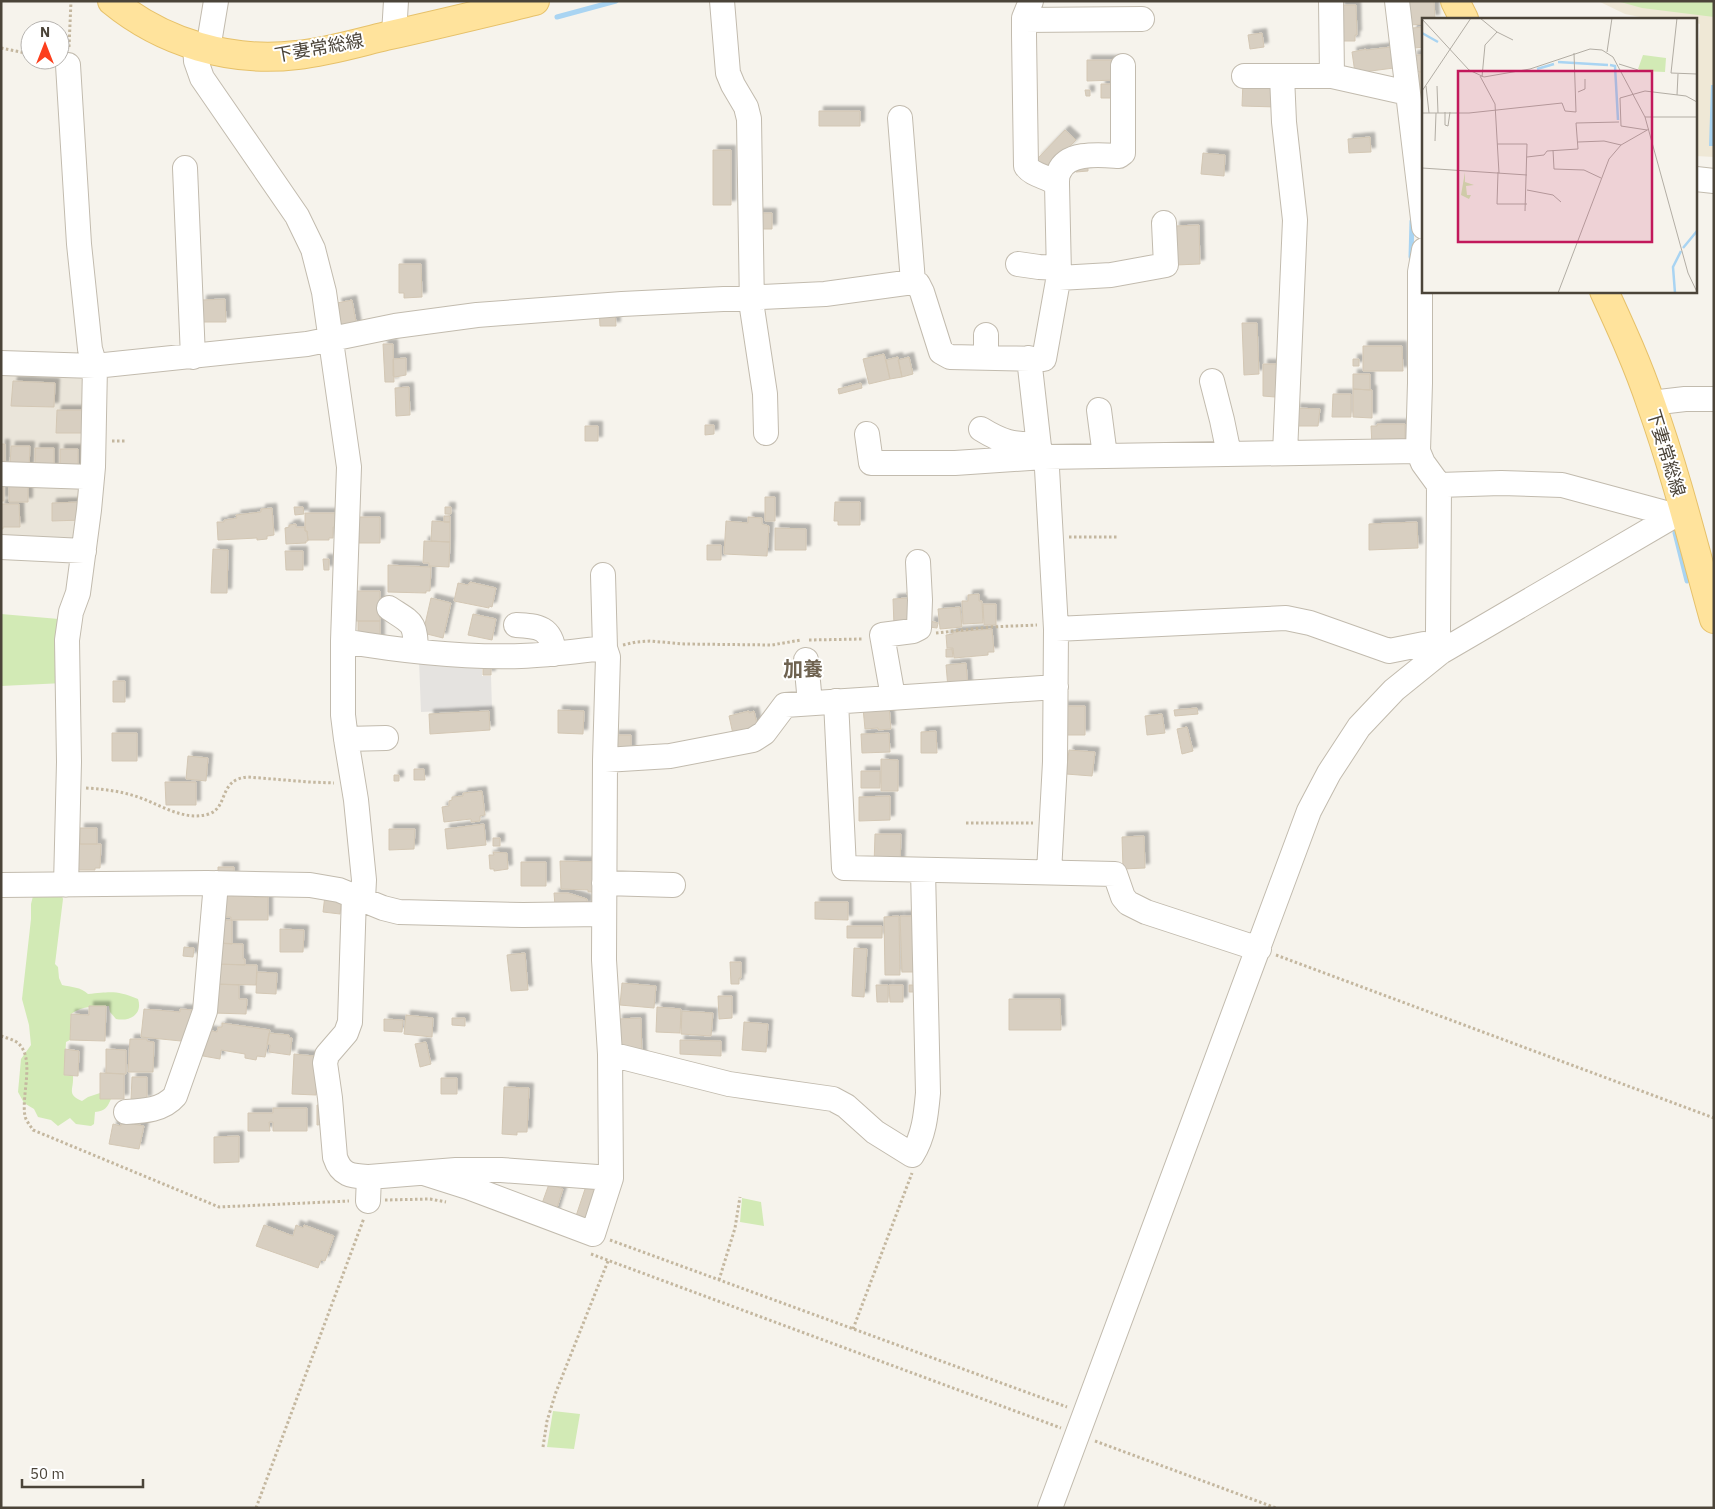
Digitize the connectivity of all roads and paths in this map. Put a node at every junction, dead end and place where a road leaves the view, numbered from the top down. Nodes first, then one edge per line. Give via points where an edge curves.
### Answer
1 (70, 1) edge
2 (112, 1) edge
3 (216, 1) edge
4 (396, 1) edge
5 (535, 1) edge
6 (722, 1) edge
7 (1331, 1) edge
8 (1397, 1) edge
9 (1454, 1) edge
10 (1028, 11) edge
11 (1463, 18) edge
12 (1142, 19) dead end
13 (69, 20) edge
14 (394, 34) junction
15 (201, 47) junction
16 (1, 48) edge
17 (20, 52) edge
18 (1123, 66) dead end
19 (68, 70) edge
20 (1244, 76) dead end
21 (1282, 76) junction
22 (1332, 76) junction
23 (1404, 92) junction
24 (900, 118) dead end
25 (184, 168) dead end
26 (1698, 178) edge
27 (1714, 181) edge
28 (1057, 184) junction
29 (1422, 214) edge
30 (1164, 223) dead end
31 (1422, 261) edge
32 (1018, 264) dead end
33 (1059, 273) junction
34 (913, 282) junction
35 (1604, 292) edge
36 (752, 297) junction
37 (332, 339) junction
38 (193, 357) junction
39 (1029, 358) junction
40 (1, 363) edge
41 (95, 366) junction
42 (1212, 381) dead end
43 (1714, 399) edge
44 (1651, 403) junction
45 (1099, 410) dead end
46 (981, 429) dead end
47 (766, 433) dead end
48 (867, 434) dead end
49 (1041, 451) junction
50 (1418, 451) junction
51 (1285, 452) junction
52 (1229, 454) junction
53 (1105, 456) junction
54 (1, 474) edge
55 (92, 477) junction
56 (1439, 486) junction
57 (1679, 514) junction
58 (1051, 535) junction
59 (1118, 537) dead end
60 (1, 547) edge
61 (84, 551) junction
62 (918, 562) dead end
63 (603, 575) dead end
64 (389, 608) dead end
65 (1714, 619) edge
66 (516, 626) dead end
67 (1056, 629) junction
68 (343, 641) junction
69 (772, 645) dead end
70 (605, 650) junction
71 (416, 651) junction
72 (1441, 652) junction
73 (554, 654) junction
74 (806, 660) dead end
75 (1056, 687) junction
76 (893, 697) junction
77 (836, 701) junction
78 (810, 703) junction
79 (386, 738) dead end
80 (346, 740) junction
81 (605, 760) junction
82 (353, 782) junction
83 (68, 788) junction
84 (966, 823) dead end
85 (1052, 824) junction
86 (923, 870) junction
87 (1049, 872) junction
88 (216, 883) junction
89 (604, 884) junction
90 (673, 884) dead end
91 (1, 885) edge
92 (66, 885) junction
93 (358, 898) junction
94 (604, 914) junction
95 (1259, 949) junction
96 (1, 1036) edge
97 (610, 1054) junction
98 (126, 1112) dead end
99 (1714, 1118) edge
100 (912, 1155) junction
101 (424, 1173) junction
102 (369, 1177) junction
103 (611, 1178) junction
104 (740, 1197) dead end
105 (368, 1201) junction
106 (454, 1204) dead end
107 (591, 1244) junction
108 (608, 1261) junction
109 (719, 1280) junction
110 (853, 1329) junction
111 (1081, 1424) junction
112 (543, 1447) dead end
113 (256, 1508) edge
114 (1050, 1508) edge
115 (1276, 1508) edge

1 - 13 path
2 - 15 main road, 下妻常総線 via 147,26
3 - 15 street
4 - 14 street
5 - 14 main road, 下妻常総線
6 - 36 street via 728,73 749,119
7 - 22 street
8 - 23 street
9 - 11 main road
10 - 12 street
10 - 28 street via 1026,166 1030,172
14 - 15 main road, 下妻常総線 via 314,53 280,57 244,56
15 - 37 street via 196,61 202,78 297,216 313,248
16 - 17 path
18 - 28 street via 1123,153 1119,156 1081,155 1072,159 1058,172
19 - 41 street via 79,244 90,349
20 - 21 street
21 - 22 street
21 - 51 street via 1295,220
22 - 23 street
23 - 29 street
24 - 34 street
25 - 38 street
26 - 27 street
28 - 33 street
30 - 33 street via 1166,265 1111,275
31 - 50 street
32 - 33 street
33 - 39 street via 1044,359
34 - 36 street via 825,294
34 - 39 street via 922,292 940,352 950,357 986,346
35 - 44 main road, 下妻常総線
36 - 37 street via 477,315 395,326
36 - 47 street via 765,394
37 - 38 street
37 - 68 street via 349,467
38 - 41 street
39 - 49 street
40 - 41 street
41 - 55 street
42 - 52 street
43 - 44 street
44 - 57 main road, 下妻常総線
45 - 53 street
46 - 49 street via 998,440
48 - 49 street via 871,462 955,463
49 - 53 street
49 - 58 street via 1047,469
50 - 51 street
50 - 56 street
51 - 52 street
52 - 53 street
54 - 55 street
55 - 61 street
56 - 57 street via 1562,485
56 - 72 street via 1438,632
57 - 65 main road, 下妻常総線
57 - 72 street
58 - 59 path
58 - 67 street
60 - 61 street
61 - 83 street via 67,640
62 - 76 street via 919,628 882,635
63 - 70 street
64 - 71 street via 413,626
66 - 73 street via 535,626 546,632 551,638
67 - 72 street via 1286,618 1310,623 1388,651 1424,644
67 - 75 street
68 - 71 street
68 - 80 street
69 - 70 path via 636,642
70 - 73 street
70 - 81 street via 608,656
71 - 73 street via 493,657
72 - 95 street via 1388,694 1359,727 1329,773 1309,811
74 - 78 street
75 - 76 street
75 - 85 street
76 - 77 street
77 - 78 street
77 - 86 street via 844,868
78 - 81 street via 785,705 764,733 753,740 670,756
79 - 80 street
80 - 82 street
81 - 89 street
82 - 83 path via 238,778 232,780 214,810 199,815 178,813 118,792
82 - 93 street via 364,880
83 - 92 street
84 - 85 path
85 - 87 street
86 - 87 street
86 - 100 street via 928,1093 921,1138
87 - 95 street via 1115,874 1128,903 1146,912
88 - 92 street
88 - 93 street via 310,885 339,890
88 - 98 street via 205,1011 175,1096 169,1103 146,1111
89 - 90 street
89 - 94 street
91 - 92 street
93 - 94 street via 398,912
93 - 102 street via 350,1022 325,1063 338,1166 342,1172
94 - 97 street
95 - 99 path
95 - 111 street
96 - 105 path via 18,1042 26,1053 25,1118 33,1130 219,1207
97 - 100 street via 729,1084 833,1099 846,1106 875,1132
97 - 103 street
100 - 110 path via 912,1176
101 - 102 street
101 - 103 street via 501,1170
101 - 107 street via 468,1187
102 - 105 street
103 - 107 street
104 - 109 path via 735,1228
105 - 106 path via 430,1199
105 - 113 path
107 - 108 path
107 - 109 path
108 - 111 path
108 - 112 path via 556,1392
109 - 110 path
110 - 111 path
111 - 114 street
111 - 115 path

